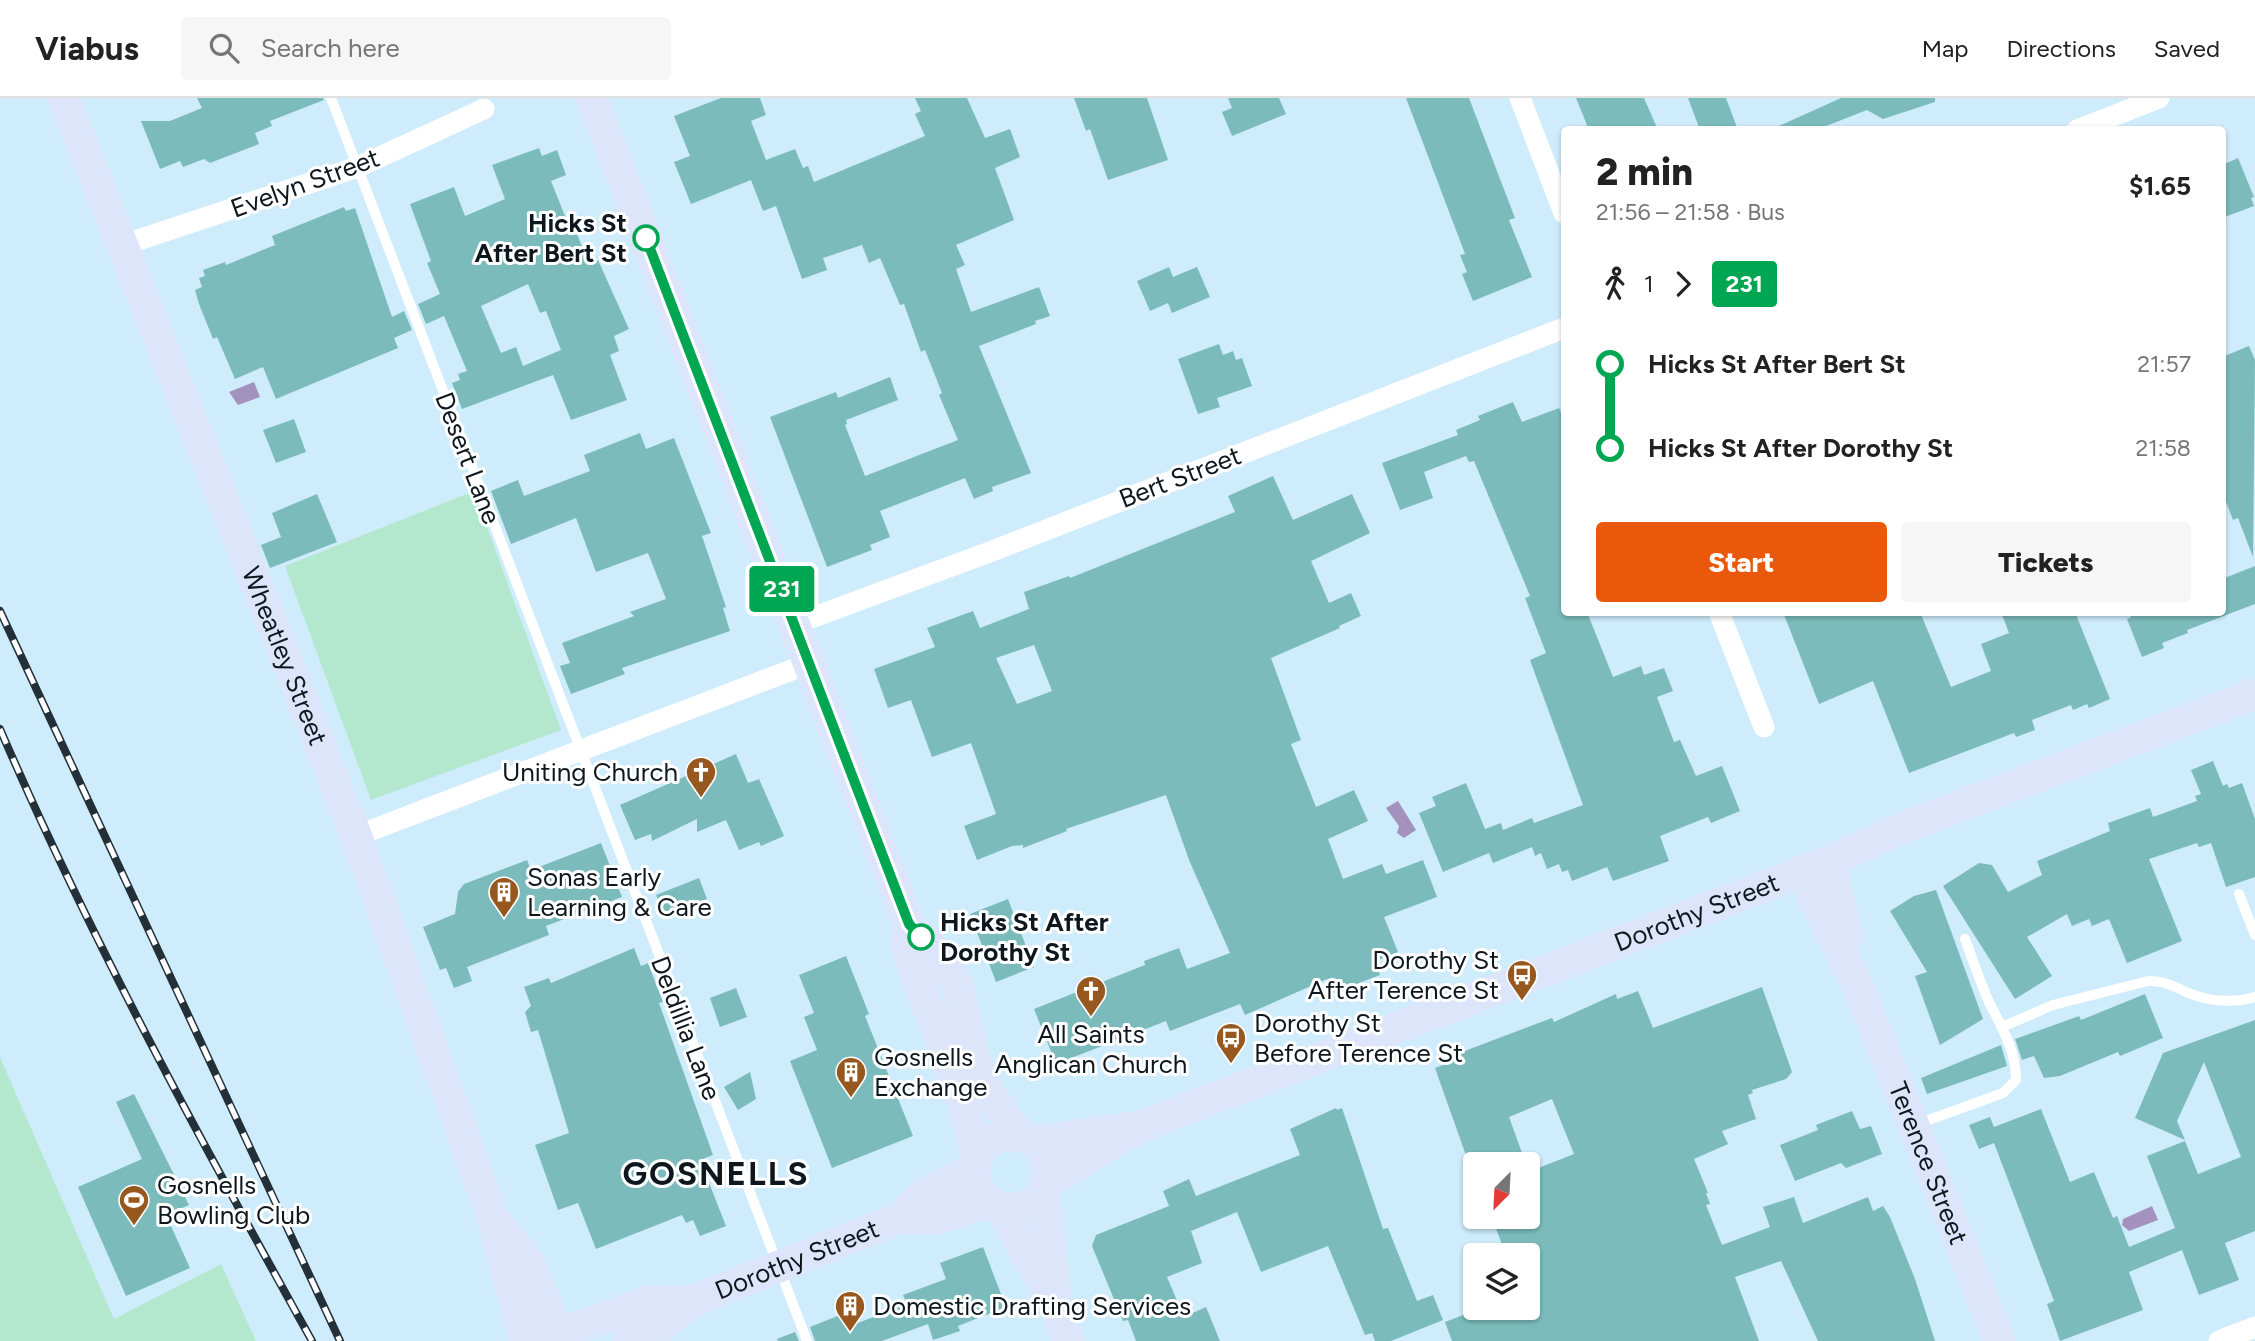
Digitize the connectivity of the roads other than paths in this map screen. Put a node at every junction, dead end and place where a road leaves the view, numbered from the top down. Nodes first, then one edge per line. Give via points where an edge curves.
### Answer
1 (64, 98) edge
2 (331, 98) edge
3 (592, 98) edge
4 (1520, 98) edge
5 (2159, 98) edge
6 (484, 109) dead end
7 (2087, 126) edge
8 (358, 167) junction
9 (1561, 205) edge
10 (120, 246) junction
11 (1561, 329) edge
12 (1721, 616) edge
13 (795, 624) junction
14 (810, 663) junction
15 (2255, 694) edge
16 (1764, 727) dead end
17 (578, 749) junction
18 (356, 836) junction
19 (1815, 866) junction
20 (2239, 894) dead end
21 (909, 924) junction
22 (2255, 934) edge
23 (1965, 939) dead end
24 (2255, 997) edge
25 (2002, 1027) junction
26 (1139, 1126) junction
27 (1913, 1126) junction
28 (1027, 1139) junction
29 (975, 1163) junction
30 (1045, 1187) junction
31 (995, 1205) junction
32 (901, 1218) junction
33 (493, 1219) junction
34 (778, 1268) junction
35 (693, 1301) junction
36 (1055, 1304) junction
37 (2255, 1327) edge
38 (553, 1339) edge
39 (525, 1341) edge
40 (628, 1341) edge
41 (807, 1341) edge
42 (1069, 1341) edge
43 (1999, 1341) edge
44 (2219, 1341) edge

1 - 10 street, Wheatley Street
2 - 8 lane, Desert Lane
3 - 13 street
4 - 9 street
5 - 7 street
6 - 8 street, Evelyn Street
8 - 10 street, Evelyn Street
8 - 17 lane, Desert Lane
10 - 18 street, Wheatley Street
11 - 13 street, Bert Street
12 - 16 street
13 - 14 street
14 - 17 street
14 - 21 street
15 - 19 street, Dorothy Street via 1902,828
17 - 18 street
17 - 34 lane, Deldillia Lane
18 - 33 street, Wheatley Street
19 - 26 street, Dorothy Street
19 - 27 street, Terence Street
20 - 22 lane
21 - 28 street via 957,984 975,1062 992,1097
21 - 29 street via 906,949 964,1106
23 - 25 lane
24 - 25 lane via 2222,1001 2148,981 2053,1005
25 - 27 lane via 2016,1061 2016,1080 2003,1093
26 - 28 street, Dorothy Street
26 - 30 street, Dorothy Street
27 - 43 street, Terence Street
28 - 29 street via 1000,1136 990,1141
28 - 30 street via 1046,1160
29 - 31 street via 980,1193
29 - 32 street, Dorothy Street via 923,1194
30 - 31 street via 1025,1207
30 - 36 street
31 - 32 street, Dorothy Street via 935,1219
31 - 36 street
32 - 34 street, Dorothy Street
33 - 38 street, Wheatley Street via 529,1263
33 - 39 street, Wheatley Street
34 - 35 street, Dorothy Street
34 - 41 lane, Deldillia Lane
35 - 38 street, Dorothy Street via 649,1301
35 - 40 street, Dorothy Street via 660,1328
36 - 42 street
37 - 44 street

